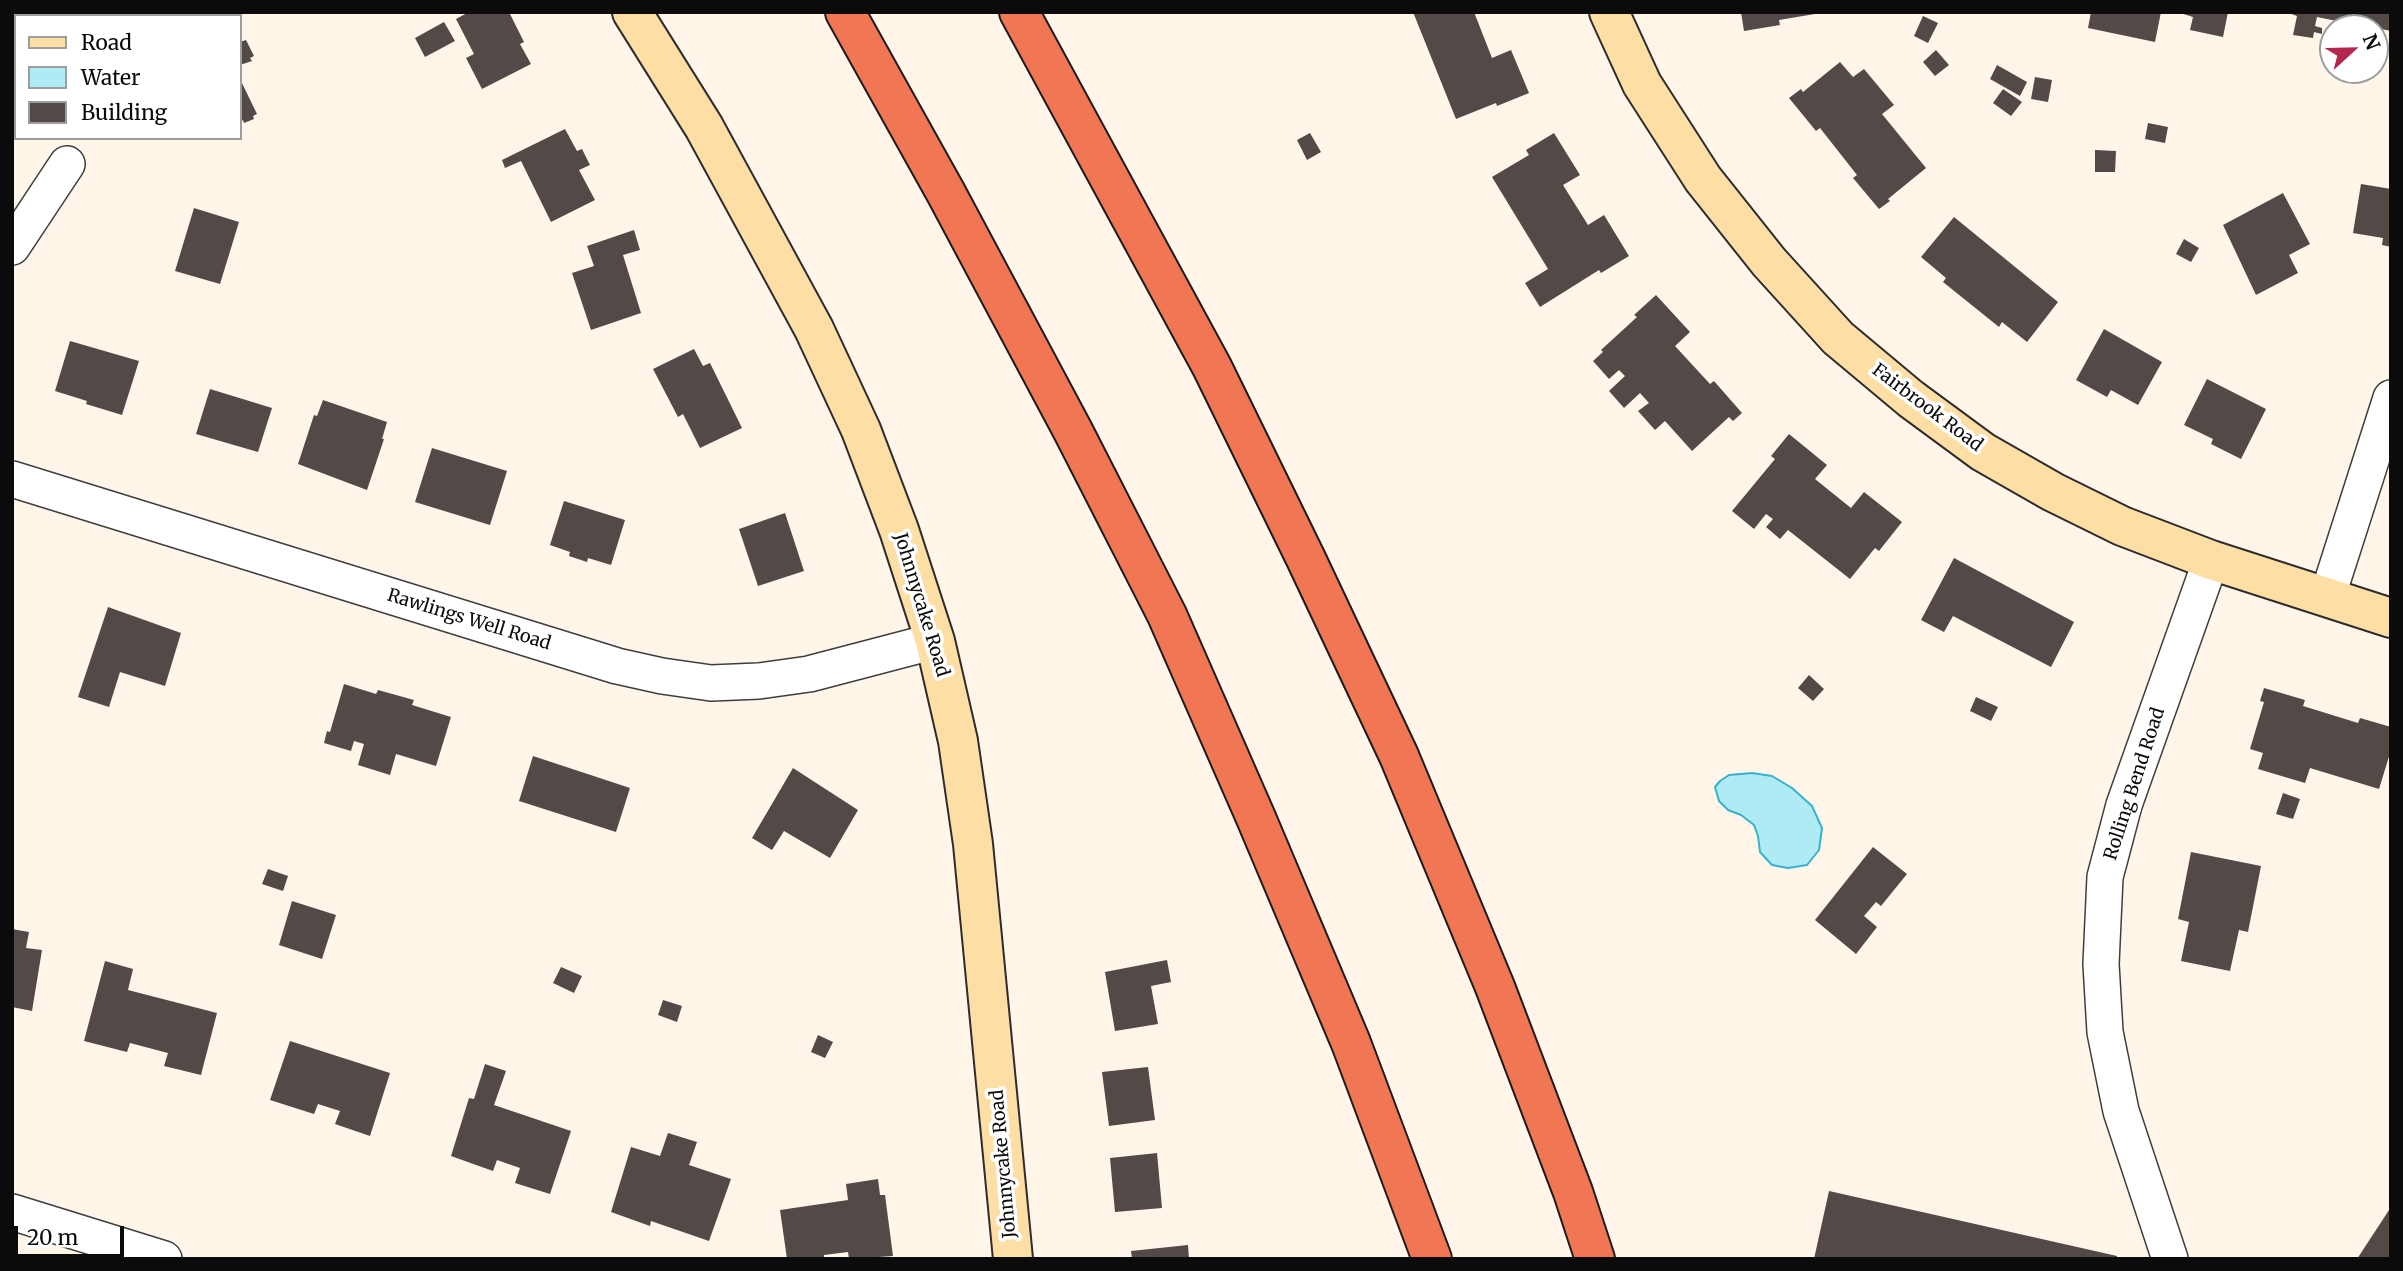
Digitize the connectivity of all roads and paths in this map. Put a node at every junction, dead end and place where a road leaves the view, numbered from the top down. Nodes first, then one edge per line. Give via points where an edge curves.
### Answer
1 (632, 12) edge
2 (845, 12) edge
3 (1018, 12) edge
4 (1609, 12) edge
5 (67, 164) dead end
6 (12, 247) edge
7 (2391, 398) edge
8 (12, 479) edge
9 (2211, 560) junction
10 (2327, 598) junction
11 (2391, 618) edge
12 (935, 641) junction
13 (12, 1212) edge
14 (164, 1259) edge
15 (1013, 1259) edge
16 (1432, 1259) edge
17 (1595, 1259) edge
18 (2170, 1259) edge

1 - 12 street, Johnnycake Road via 704,127 814,330 866,443
2 - 16 highway via 1067,419 1167,615 1346,1031
3 - 17 highway via 1212,367 1399,756 1495,987
4 - 9 street, Fairbrook Road via 1642,84 1703,179 1838,338 1983,452 2122,526
5 - 6 street
7 - 10 street
8 - 12 street, Rawlings Well Road via 662,676 710,683 760,681 809,674
9 - 10 street, Fairbrook Road
9 - 18 street, Rolling Bend Road via 2124,805 2105,877 2101,964 2105,1032 2121,1111
10 - 11 street, Fairbrook Road
12 - 15 street, Johnnycake Road via 958,741 973,844
13 - 14 street

